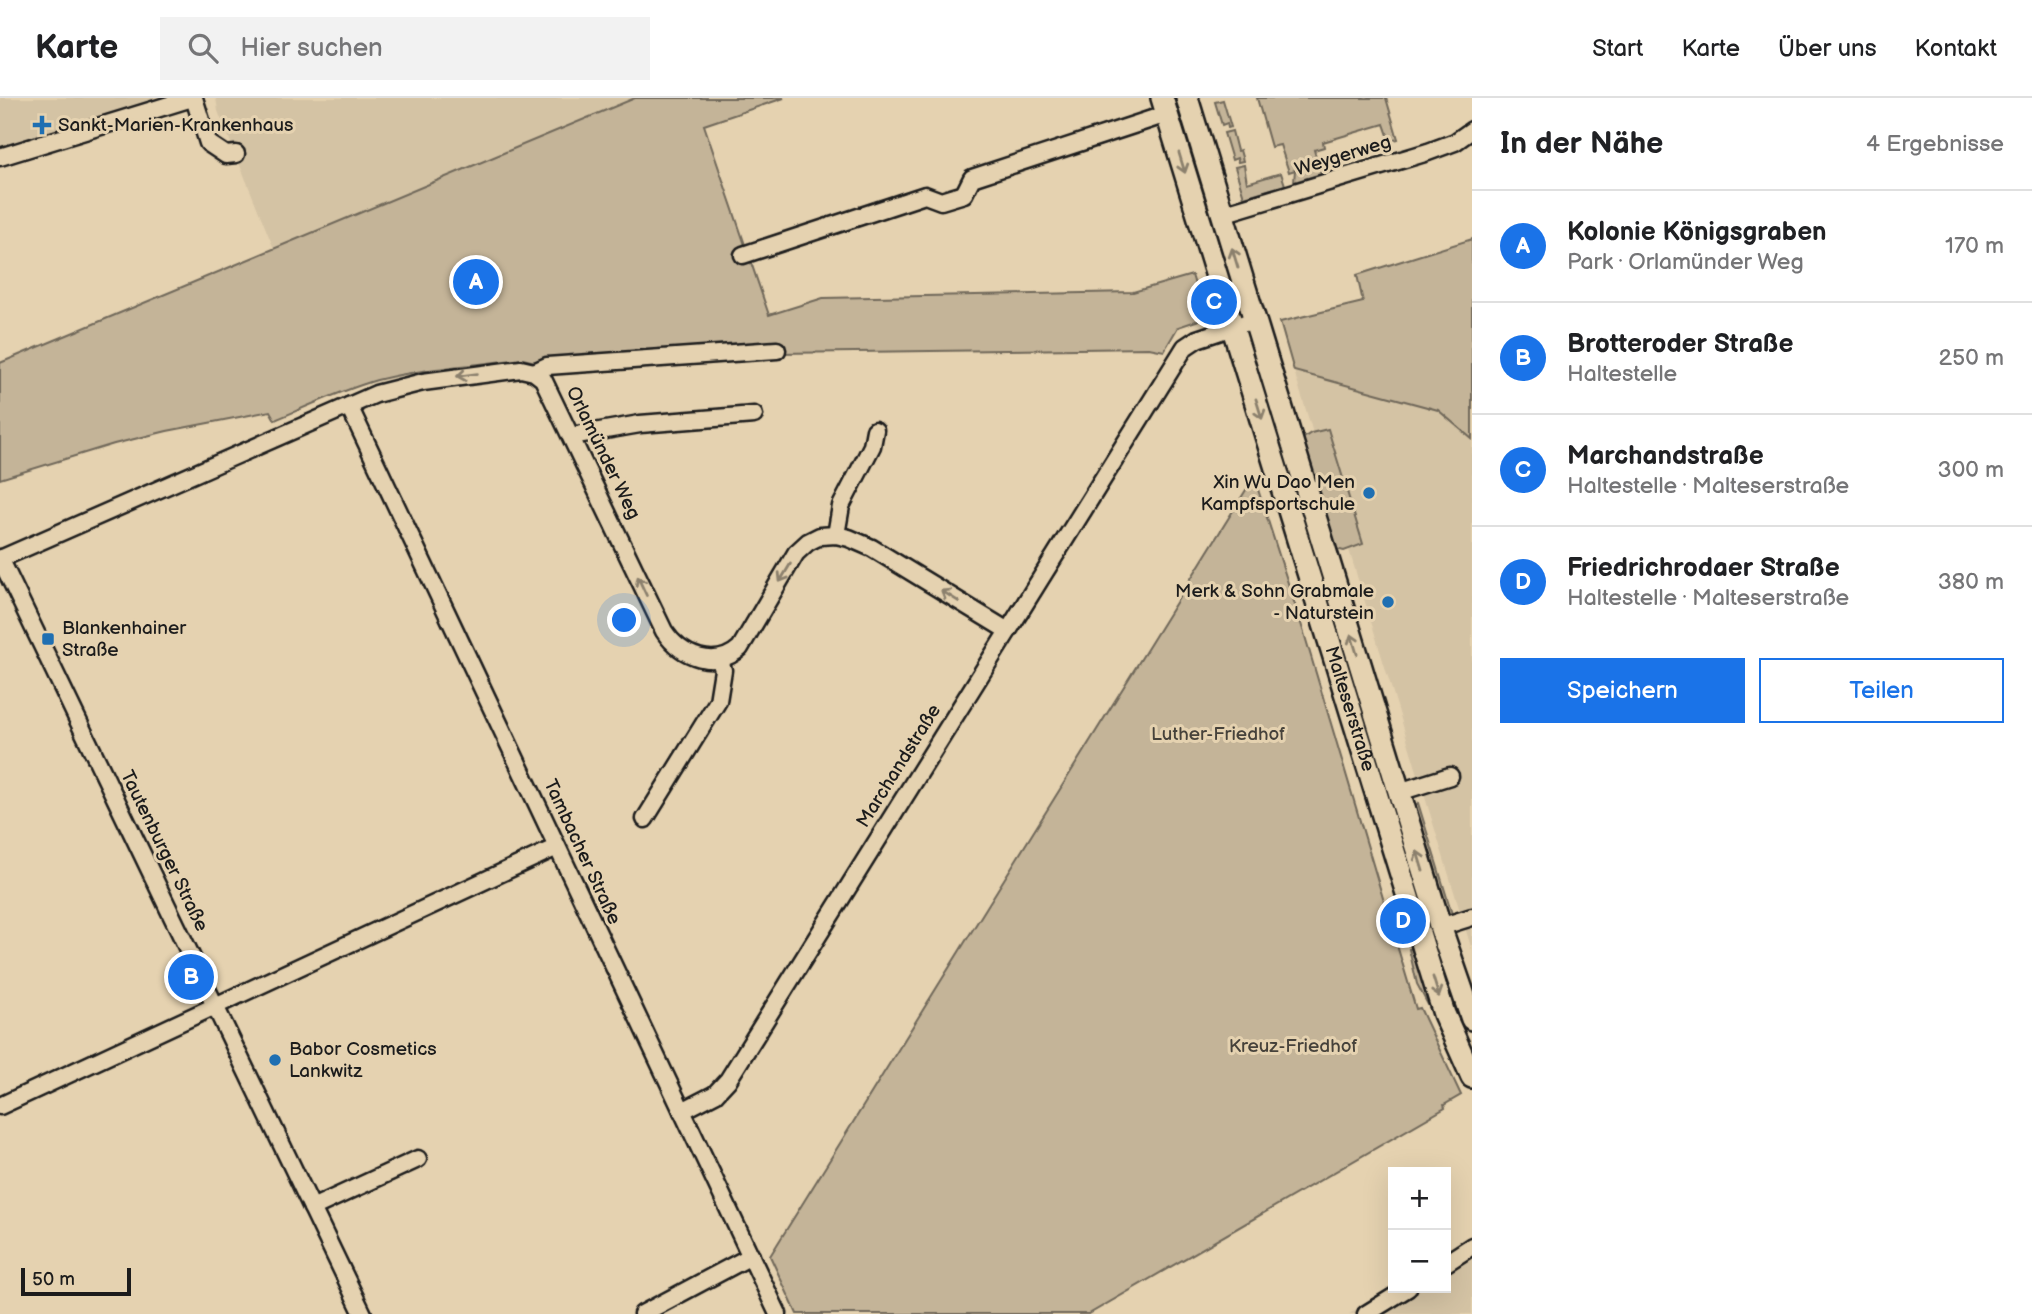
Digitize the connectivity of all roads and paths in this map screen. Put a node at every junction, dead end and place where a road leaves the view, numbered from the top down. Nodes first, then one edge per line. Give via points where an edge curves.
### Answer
1 (193, 98) edge
2 (1187, 98) edge
3 (1164, 106) edge
4 (1472, 130) edge
5 (236, 154) dead end
6 (0, 157) edge
7 (1222, 214) junction
8 (743, 255) dead end
9 (1254, 320) junction
10 (1233, 327) junction
11 (777, 350) dead end
12 (534, 372) junction
13 (349, 407) junction
14 (754, 415) dead end
15 (875, 429) dead end
16 (569, 441) junction
17 (53, 518) dead end
18 (60, 533) junction
19 (836, 536) junction
20 (0, 559) edge
21 (1344, 612) junction
22 (1324, 619) junction
23 (1008, 631) junction
24 (720, 660) junction
25 (1450, 776) dead end
26 (1389, 795) junction
27 (645, 820) dead end
28 (557, 847) junction
29 (1472, 917) edge
30 (1434, 933) junction
31 (215, 1006) junction
32 (1472, 1019) edge
33 (1464, 1040) edge
34 (1472, 1077) edge
35 (0, 1106) edge
36 (682, 1111) junction
37 (418, 1158) dead end
38 (313, 1208) junction
39 (1472, 1246) edge
40 (751, 1256) junction
41 (1451, 1260) edge
42 (1400, 1293) edge
43 (363, 1314) edge
44 (642, 1314) edge
45 (778, 1314) edge
46 (1366, 1314) edge

1 - 5 street via 212,149
1 - 6 street
2 - 7 main road, Malteserstraße
3 - 8 street via 972,178 964,194 941,201 925,195
3 -> 10 main road, Malteserstraße
4 - 7 street, Weygerweg via 1428,152
9 -> 7 main road, Malteserstraße
9 - 10 street, Marchandstraße
9 - 21 main road, Malteserstraße
10 -> 22 main road, Malteserstraße
10 - 23 street, Marchandstraße via 1185,347
11 - 12 street via 547,366
12 -> 13 street via 514,369 424,382 376,394
12 - 16 street, Orlamünder Weg via 543,379
13 - 18 street
13 - 28 street, Tambacher Straße
14 - 16 street via 640,424
15 - 19 street via 872,446 841,506
24 -> 16 street, Orlamünder Weg via 700,658 668,638
17 - 18 street
18 - 20 street
23 -> 19 street via 864,543
19 -> 24 street via 820,536 800,549 740,648
20 - 31 street, Tautenburger Straße
21 - 22 main road
26 -> 21 main road, Malteserstraße
22 - 26 main road, Malteserstraße
23 - 36 street, Marchandstraße via 728,1080 715,1094
24 - 27 street via 719,701
25 - 26 street
26 - 30 main road, Malteserstraße
28 - 31 street
28 - 36 street, Tambacher Straße
29 - 30 street
30 - 32 main road, Malteserstraße
30 -> 33 main road, Malteserstraße via 1444,1014
31 - 35 street
31 - 38 street, Tautenburger Straße
33 - 34 main road, Malteserstraße
36 - 40 street, Tambacher Straße
37 - 38 street
38 - 43 street, Tautenburger Straße
39 - 41 street
40 - 44 street
40 - 45 street, Tambacher Straße
42 - 46 street

